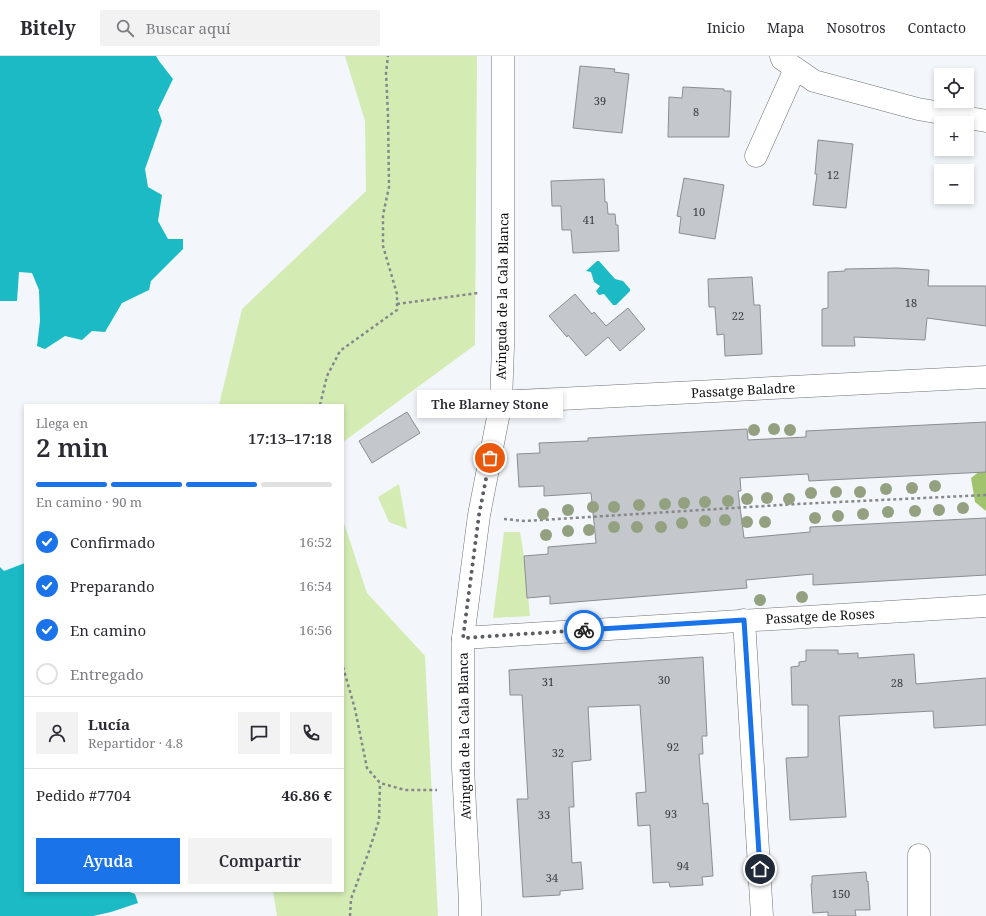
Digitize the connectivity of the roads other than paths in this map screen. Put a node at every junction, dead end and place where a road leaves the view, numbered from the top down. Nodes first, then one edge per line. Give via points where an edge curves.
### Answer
1 (503, 56) edge
2 (788, 62) edge
3 (986, 121) edge
4 (756, 156) dead end
5 (986, 377) edge
6 (501, 402) junction
7 (986, 606) edge
8 (744, 620) junction
9 (463, 638) junction
10 (919, 855) dead end
11 (470, 916) edge
12 (762, 916) edge
13 (918, 916) edge

1 - 6 street, Avinguda de la Cala Blanca
2 - 3 street via 814,81 918,109
2 - 4 street
5 - 6 street, Passatge Baladre
6 - 9 street, Avinguda de la Cala Blanca via 479,515
7 - 8 street, Passatge de Roses
8 - 9 street, Passatge de Roses
8 - 12 street
9 - 11 street, Avinguda de la Cala Blanca via 463,768
10 - 13 street

